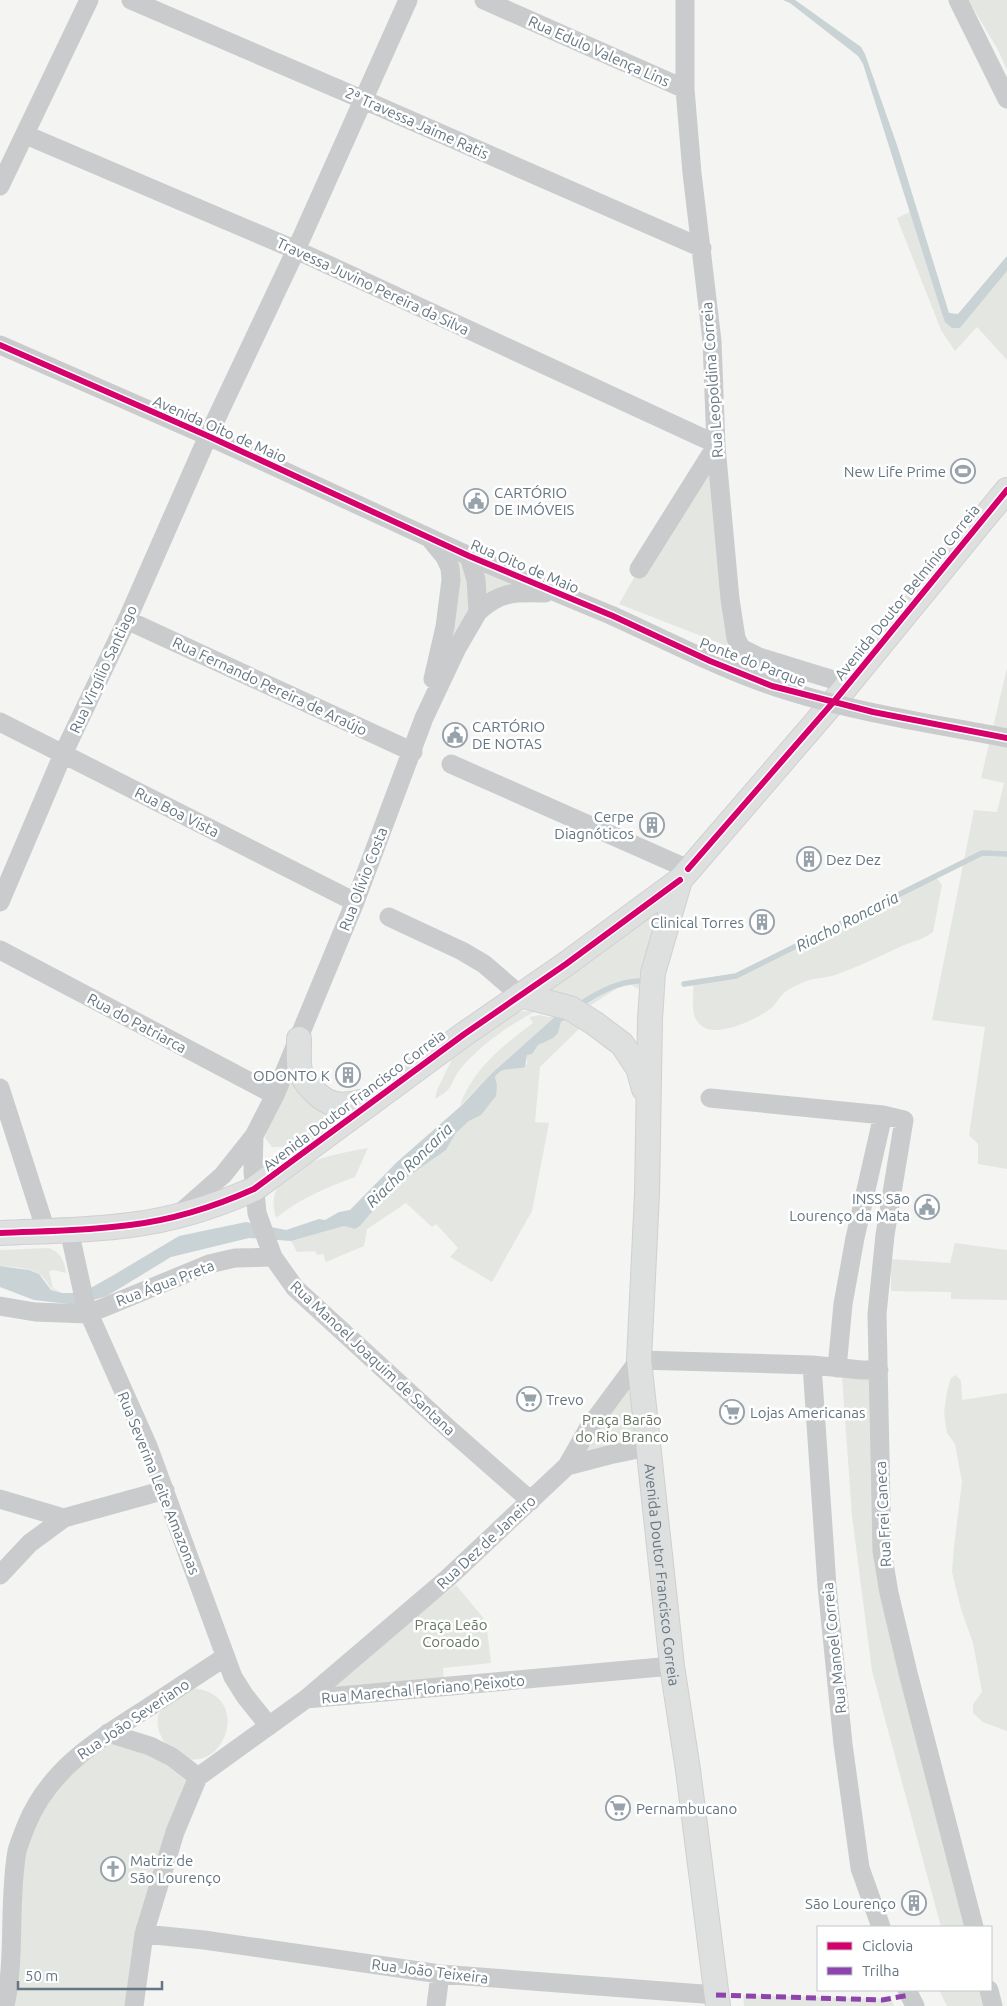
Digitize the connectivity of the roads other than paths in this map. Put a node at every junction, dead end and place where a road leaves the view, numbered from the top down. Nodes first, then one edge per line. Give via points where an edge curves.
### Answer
1 (89, 0) edge
2 (131, 0) edge
3 (408, 0) edge
4 (484, 0) edge
5 (685, 0) edge
6 (958, 0) edge
7 (685, 90) junction
8 (1007, 99) edge
9 (364, 100) junction
10 (26, 135) junction
11 (0, 186) edge
12 (702, 248) junction
13 (296, 250) junction
14 (0, 345) edge
15 (208, 436) junction
16 (716, 445) junction
17 (1007, 490) edge
18 (429, 537) junction
19 (469, 556) junction
20 (639, 569) dead end
21 (504, 571) junction
22 (476, 580) junction
23 (556, 593) junction
24 (448, 602) junction
25 (478, 612) junction
26 (613, 616) joint
27 (127, 620) junction
28 (847, 684) junction
29 (424, 718) junction
30 (0, 722) edge
31 (1007, 738) edge
32 (413, 752) junction
33 (63, 754) junction
34 (451, 764) dead end
35 (684, 874) junction
36 (0, 902) edge
37 (355, 902) junction
38 (389, 917) dead end
39 (0, 950) edge
40 (520, 994) junction
41 (299, 1039) junction
42 (0, 1088) edge
43 (275, 1096) junction
44 (378, 1098) junction
45 (710, 1098) dead end
46 (649, 1105) junction
47 (883, 1115) junction
48 (254, 1136) junction
49 (254, 1189) junction
50 (177, 1216) junction
51 (69, 1230) junction
52 (46, 1231) junction
53 (0, 1233) edge
54 (272, 1252) junction
55 (0, 1306) edge
56 (87, 1310) junction
57 (639, 1360) junction
58 (812, 1365) junction
59 (837, 1368) junction
60 (879, 1370) junction
61 (648, 1447) junction
62 (567, 1466) junction
63 (165, 1490) junction
64 (0, 1499) edge
65 (531, 1501) junction
66 (64, 1518) junction
67 (0, 1576) edge
68 (226, 1657) junction
69 (672, 1666) junction
70 (306, 1699) junction
71 (269, 1726) junction
72 (108, 1733) junction
73 (198, 1776) junction
74 (881, 1926) edge
75 (974, 1926) edge
76 (144, 1936) junction
77 (440, 1974) junction
78 (908, 1991) edge
79 (989, 1991) edge
80 (7, 1998) edge
81 (717, 2000) edge
82 (134, 2006) edge
83 (436, 2006) edge
84 (914, 2006) edge
85 (993, 2006) edge

1 - 10 street
2 - 9 street, 2ª Travessa Jaime Ratis
3 - 9 street, Rua Virgílio Santiago
4 - 7 street, Rua Edulo Valença Lins
5 - 7 street, Rua Leopoldina Correia
6 - 8 street
7 - 12 street, Rua Leopoldina Correia
9 - 12 street, 2ª Travessa Jaime Ratis
9 - 13 street, Rua Virgílio Santiago
10 - 11 street
10 - 13 street, Travessa Juvino Pereira da Silva
12 - 16 street, Rua Leopoldina Correia via 712,341
13 - 15 street, Rua Virgílio Santiago
13 - 16 street, Travessa Juvino Pereira da Silva
14 - 15 street, Avenida Oito de Maio
15 - 18 street, Avenida Oito de Maio
15 - 27 street, Rua Virgílio Santiago
16 - 20 street
16 - 28 street, Rua Leopoldina Correia via 736,638 742,648 759,657
17 - 28 main road, Avenida Doutor Belmínio Correia
18 - 19 street, Rua Oito de Maio
18 - 24 street, Rua Olívio Costa via 450,568
19 - 21 street, Rua Oito de Maio
19 - 22 street
21 - 22 street
21 - 23 street, Rua Oito de Maio
22 - 24 street
22 - 25 street
23 - 25 street via 513,592 488,602
23 - 26 street, Rua Oito de Maio
24 - 29 street, Rua Olívio Costa
25 - 29 street, Rua Olívio Costa via 450,661
26 - 31 street, Ponte do Parque, bridge via 710,661 789,691 873,712
27 - 32 street, Rua Fernando Pereira de Araújo
27 - 33 street, Rua Virgílio Santiago
28 - 35 main road, Avenida Doutor Belmínio Correia
29 - 32 street, Rua Olívio Costa
30 - 33 street, Rua Boa Vista
32 - 37 street, Rua Olívio Costa
33 - 36 street, Rua Virgílio Santiago
33 - 37 street, Rua Boa Vista
34 - 35 street
35 - 40 main road, Avenida Doutor Francisco Correia via 566,964
35 - 46 main road, Avenida Doutor Francisco Correia via 654,973
37 - 41 street, Rua Olívio Costa
38 - 40 street via 462,951 484,964
39 - 43 street, Rua do Patriarca
40 - 44 main road, Avenida Doutor Francisco Correia
40 - 46 main road via 570,1008 622,1044 638,1068
41 - 43 street, Rua Olívio Costa
41 - 44 main road via 300,1069 304,1080 326,1102 351,1105
42 - 52 street
43 - 48 street, Rua Olívio Costa
44 - 49 main road, Avenida Doutor Francisco Correia
45 - 47 street
46 - 57 main road, Avenida Doutor Francisco Correia
47 - 59 street via 853,1247
47 - 60 street, Rua Frei Caneca via 904,1122 880,1272 877,1314
48 - 49 street
48 - 50 street via 209,1190
49 - 50 main road, Avenida Doutor Francisco Correia
49 - 54 street, Rua Manoel Joaquim de Santana via 258,1213
50 - 51 main road, Avenida Doutor Francisco Correia via 130,1225
51 - 52 main road, Avenida Doutor Francisco Correia
51 - 56 street, Rua Severina Leite Amazonas
52 - 53 main road, Avenida Doutor Francisco Correia
54 - 56 street, Rua Água Preta via 209,1264
54 - 65 street, Rua Manoel Joaquim de Santana via 295,1288
55 - 56 street via 35,1312
56 - 63 street, Rua Severina Leite Amazonas
57 - 58 street
57 - 61 main road, Avenida Doutor Francisco Correia
57 - 62 street, Rua Dez de Janeiro via 588,1429
58 - 59 street
58 - 74 street, Rua Manoel Correia via 843,1744 860,1868
59 - 60 street
60 - 75 street, Rua Frei Caneca via 882,1551 889,1593
61 - 62 street
61 - 69 main road, Avenida Doutor Francisco Correia
62 - 65 street, Rua Dez de Janeiro
63 - 66 street
63 - 68 street, Rua Severina Leite Amazonas
64 - 66 street
65 - 70 street, Rua Dez de Janeiro via 448,1578
66 - 67 street via 30,1544
68 - 71 street, Rua Severina Leite Amazonas via 233,1677
68 - 72 street, Rua João Severiano
69 - 70 street, Rua Marechal Floriano Peixoto
69 - 81 main road, Avenida Doutor Francisco Correia
70 - 71 street, Rua Marechal Floriano Peixoto
71 - 73 street, Rua Marechal Floriano Peixoto
72 - 73 street via 150,1746
72 - 80 street, Rua João Severiano via 57,1775 32,1810 17,1848 12,1885
73 - 76 street via 175,1832
76 - 77 street, Rua João Teixeira via 204,1940
76 - 82 street
77 - 81 street, Rua João Teixeira
77 - 83 street
78 - 84 street
79 - 85 street

